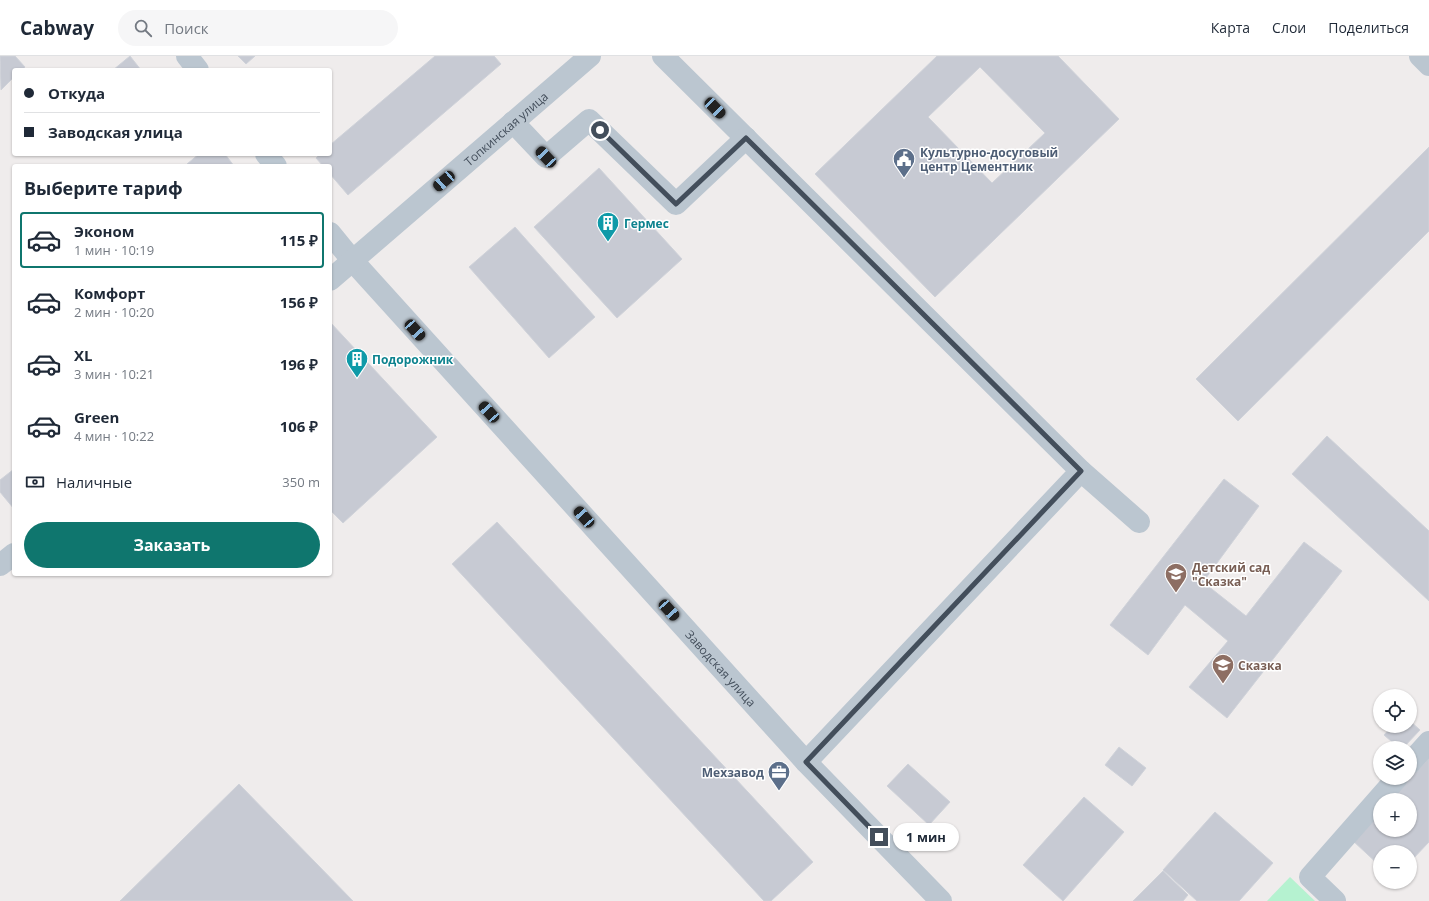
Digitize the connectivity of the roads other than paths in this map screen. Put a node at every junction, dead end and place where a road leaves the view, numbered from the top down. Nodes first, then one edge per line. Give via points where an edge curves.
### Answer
1 (187, 56) edge
2 (590, 56) edge
3 (663, 56) edge
4 (1420, 56) edge
5 (1429, 66) edge
6 (196, 68) edge
7 (513, 122) junction
8 (746, 138) junction
9 (268, 156) edge
10 (274, 164) edge
11 (332, 236) edge
12 (352, 260) junction
13 (332, 278) edge
14 (1081, 471) junction
15 (1139, 522) dead end
16 (12, 556) edge
17 (0, 565) edge
18 (1429, 742) edge
19 (1417, 755) edge
20 (806, 762) junction
21 (1391, 785) edge
22 (941, 901) edge
23 (1335, 901) edge

1 - 6 street
2 - 7 street, Топкинская улица
3 - 8 street
4 - 5 street
7 - 8 street via 546,157 589,120 676,204
7 - 12 street, Топкинская улица
8 - 14 street
9 - 10 street
11 - 12 street, Заводская улица
12 - 13 street, Топкинская улица
12 - 20 street, Заводская улица
14 - 15 street
14 - 20 street
16 - 17 street
18 - 19 street
20 - 22 street, Заводская улица
21 - 23 street via 1310,877

